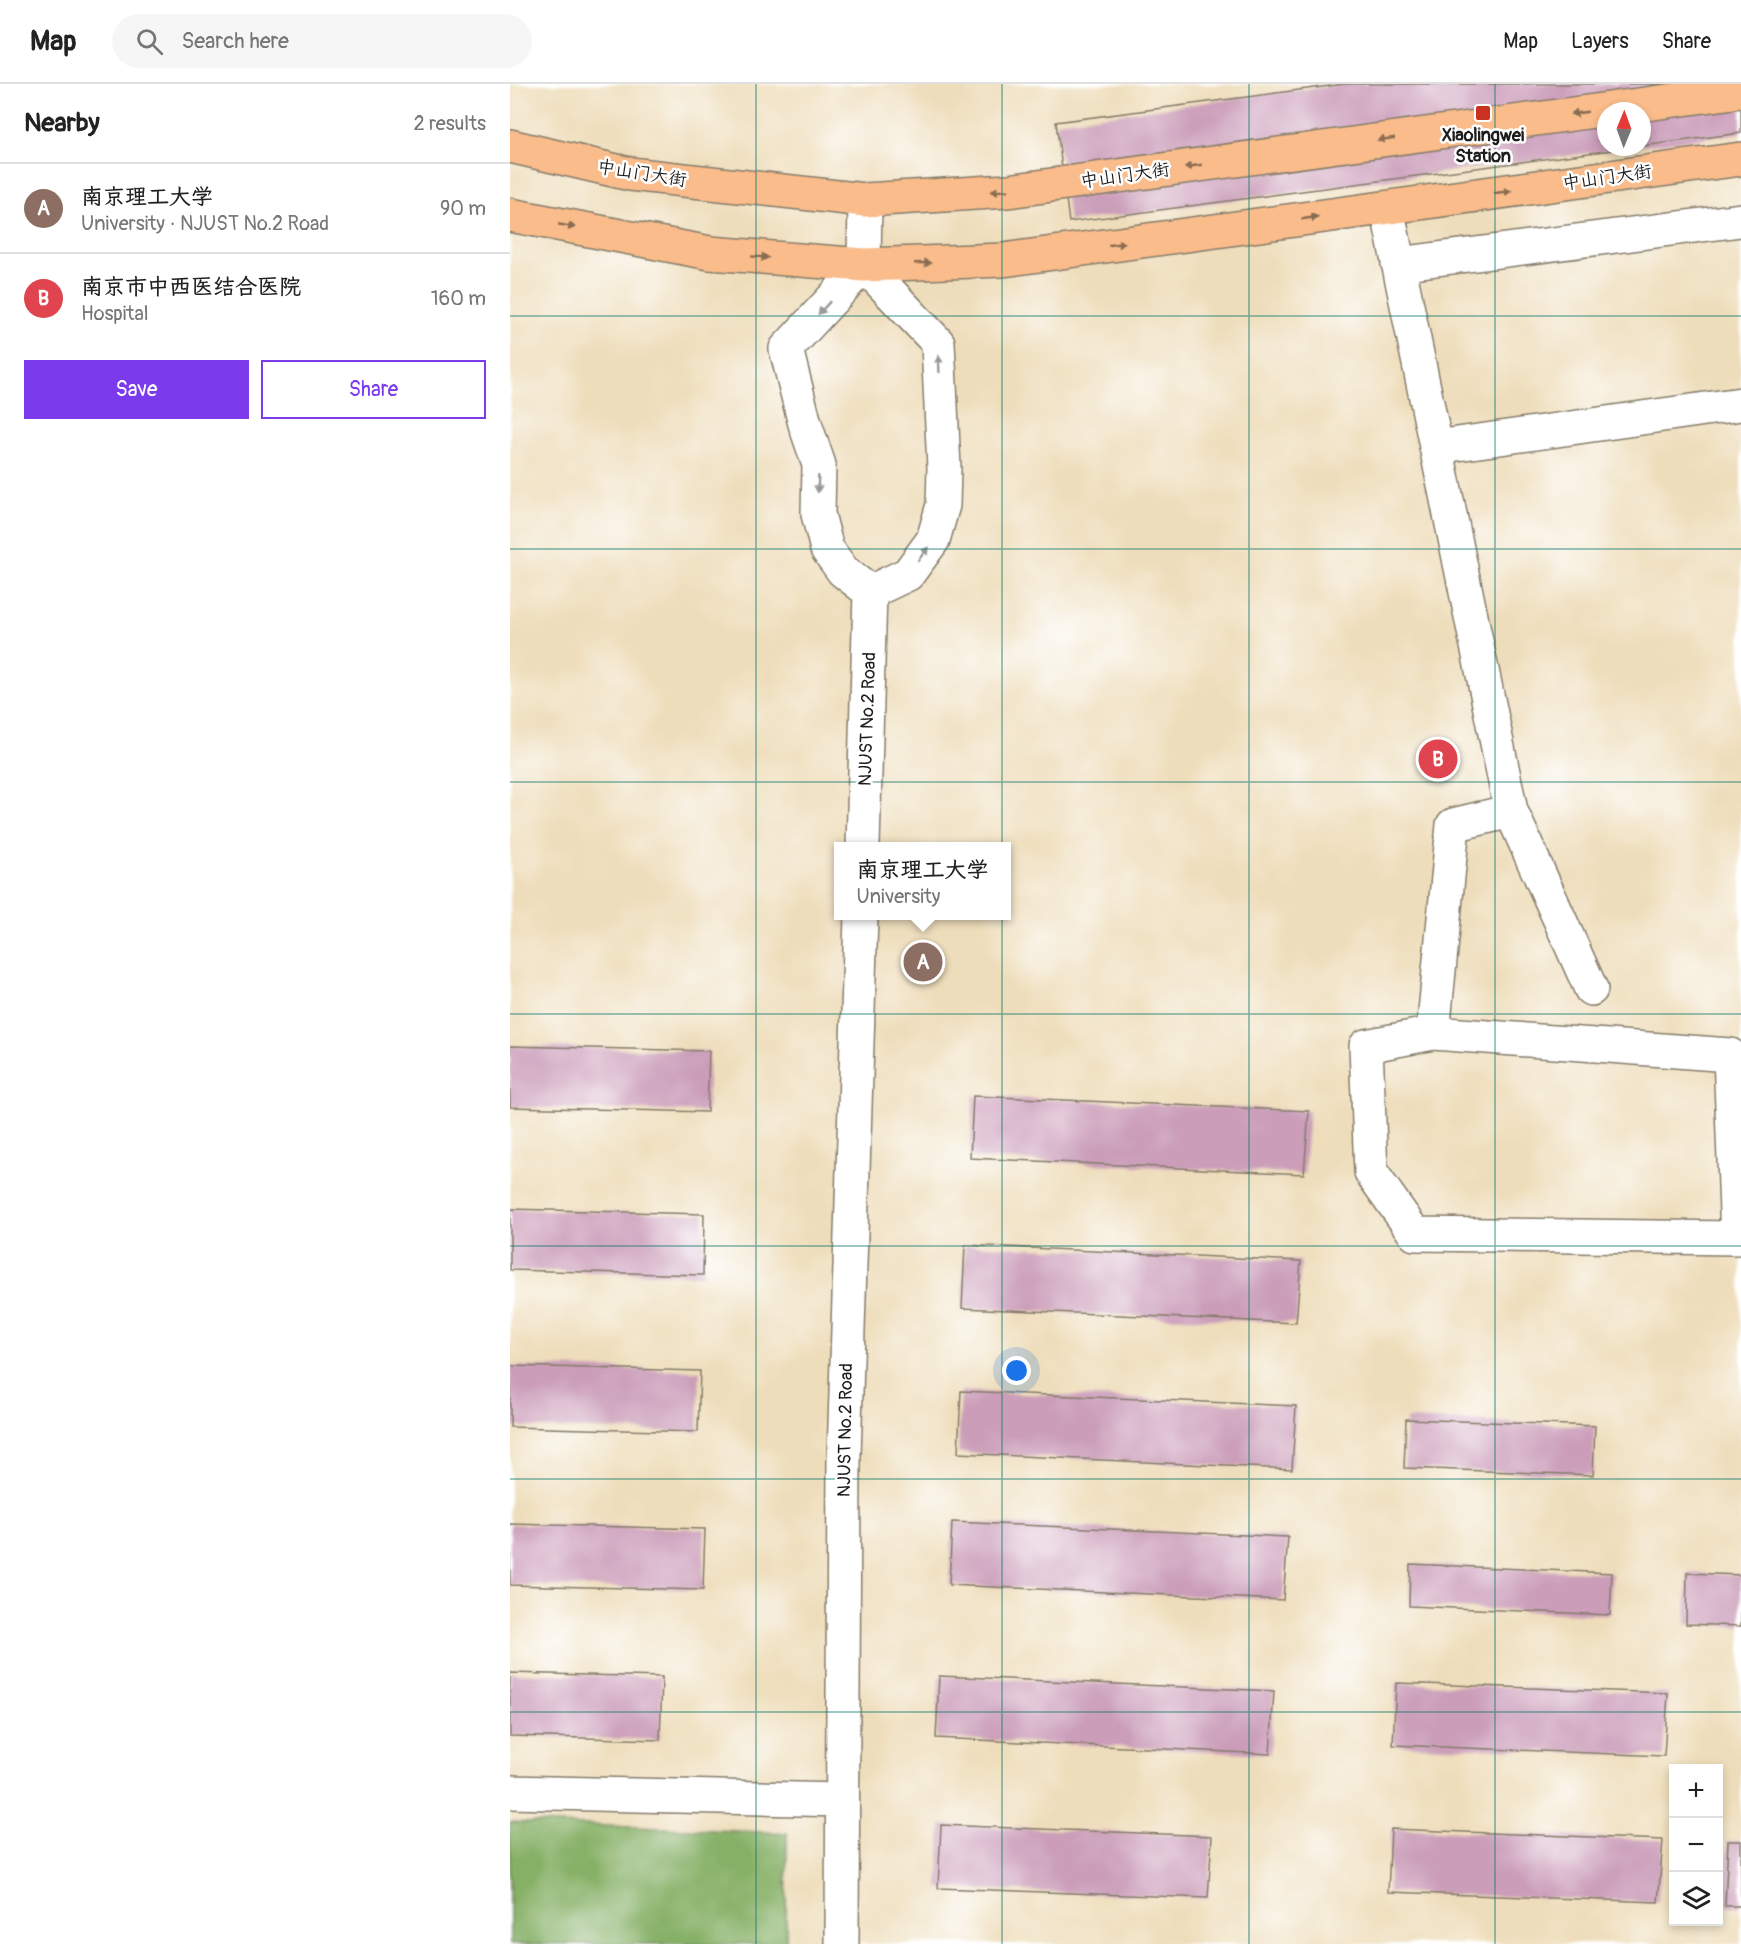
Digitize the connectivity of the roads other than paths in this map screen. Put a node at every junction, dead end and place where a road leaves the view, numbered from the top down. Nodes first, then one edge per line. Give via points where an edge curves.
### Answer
1 (1741, 91) edge
2 (510, 146) edge
3 (1741, 159) edge
4 (865, 200) junction
5 (1387, 208) junction
6 (510, 215) edge
7 (1741, 220) edge
8 (1398, 264) junction
9 (864, 265) junction
10 (1741, 404) edge
11 (1436, 447) junction
12 (870, 592) junction
13 (1511, 811) junction
14 (863, 842) edge
15 (861, 920) edge
16 (1591, 988) dead end
17 (1433, 1033) junction
18 (510, 1792) edge
19 (842, 1800) junction
20 (842, 1944) edge

1 -> 4 main road, 中山门大街 via 1008,191
2 - 4 main road, 中山门大街 via 630,174
5 -> 3 main road, 中山门大街
4 - 9 street
5 - 8 street
9 -> 5 main road, 中山门大街 via 1002,260
6 -> 9 main road, 中山门大街 via 710,253
7 - 8 street
8 - 11 street
9 -> 12 street via 786,349 819,465 818,514 827,549 843,571
12 -> 9 street via 908,574 933,540 943,505 944,468 938,343
10 - 11 street
11 - 13 street
12 - 14 street, NJUST No.2 Road
13 - 16 street
13 - 17 street via 1453,825
15 - 19 street, NJUST No.2 Road via 844,1455
17 - 17 street via 1366,1046 1371,1172 1415,1234 1737,1238 1730,1055
18 - 19 street
19 - 20 street, NJUST No.2 Road

